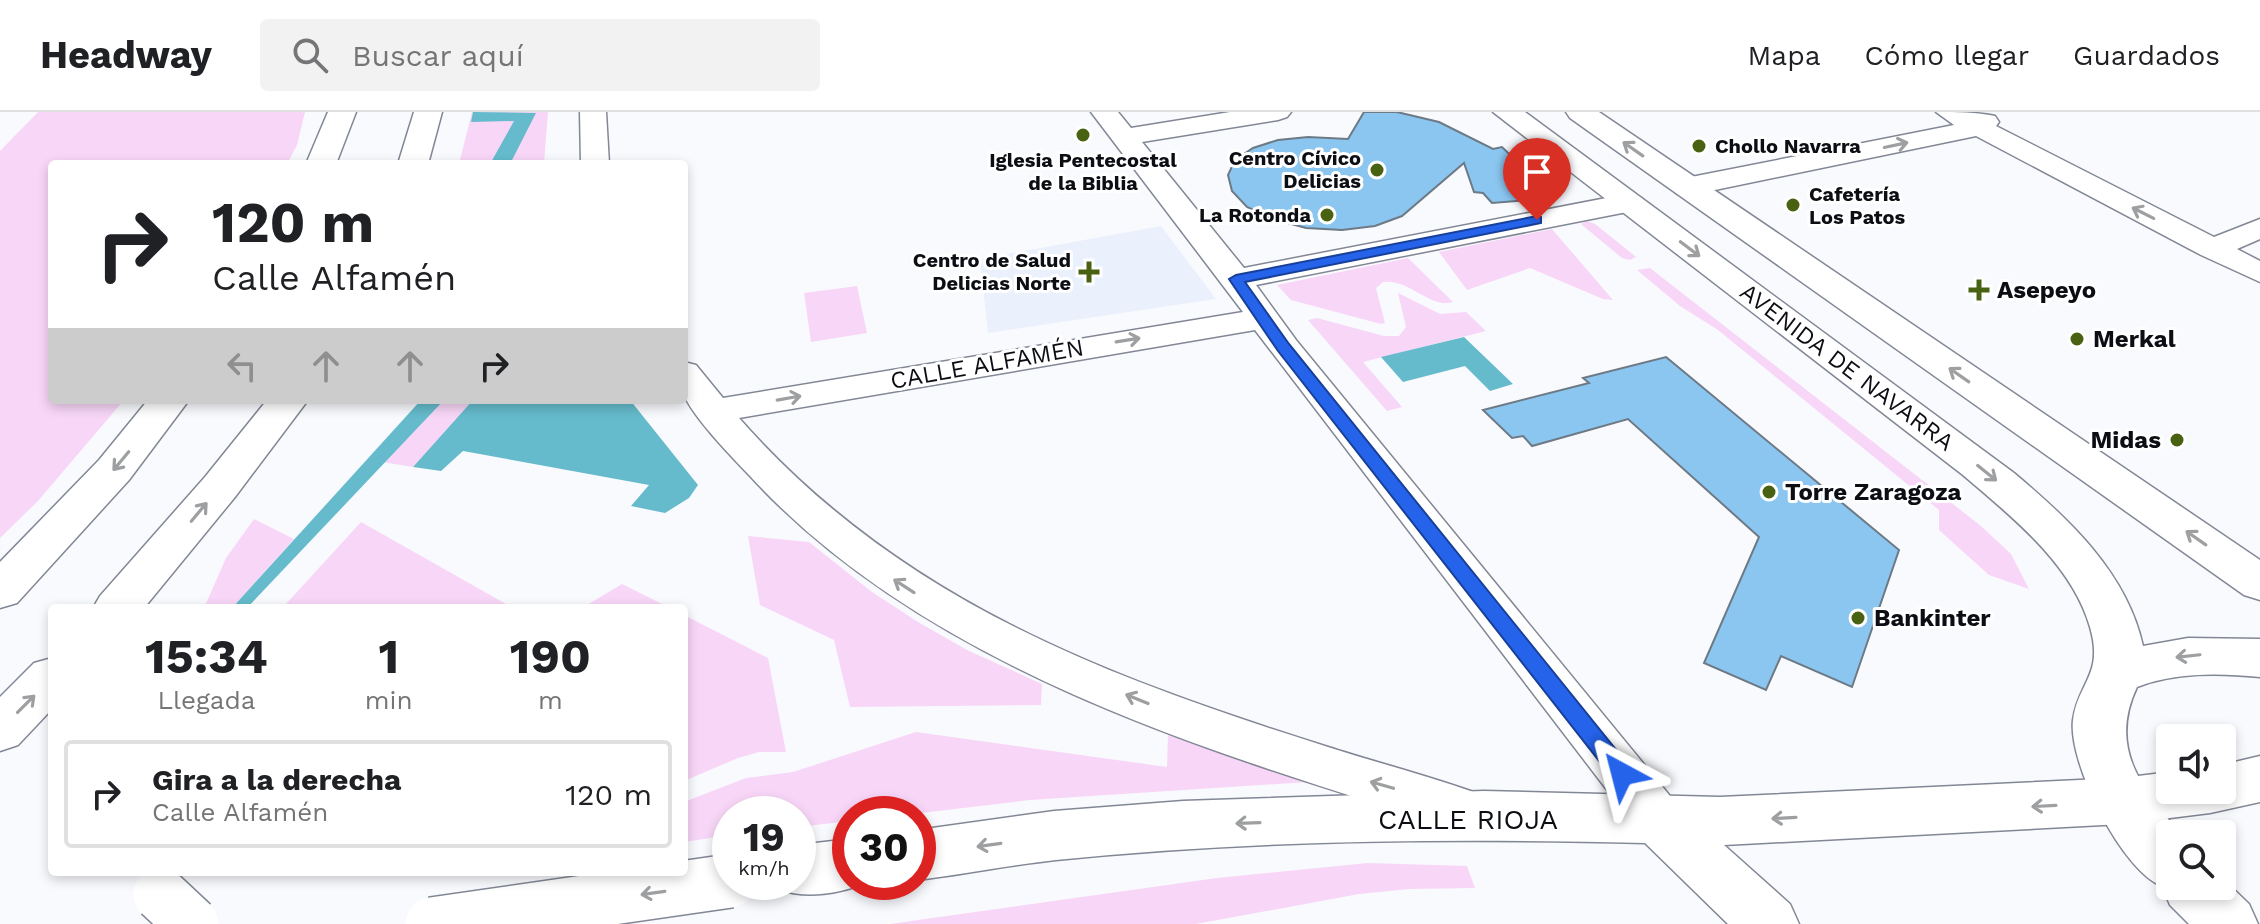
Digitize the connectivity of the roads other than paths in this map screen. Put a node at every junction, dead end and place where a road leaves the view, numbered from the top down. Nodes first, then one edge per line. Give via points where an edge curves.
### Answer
1 (342, 112) edge
2 (428, 112) edge
3 (593, 112) edge
4 (1104, 112) edge
5 (1278, 112) edge
6 (1507, 112) edge
7 (1580, 112) edge
8 (1949, 112) edge
9 (1988, 120) edge
10 (1125, 137) junction
11 (323, 160) edge
12 (414, 160) edge
13 (595, 160) edge
14 (1686, 187) junction
15 (1627, 203) junction
16 (2260, 228) edge
17 (2212, 249) junction
18 (2260, 273) edge
19 (1236, 279) junction
20 (1263, 319) junction
21 (688, 378) edge
22 (166, 404) edge
23 (285, 404) edge
24 (712, 411) junction
25 (2260, 583) edge
26 (143, 590) edge
27 (0, 591) edge
28 (123, 604) edge
29 (2260, 658) edge
30 (2118, 674) junction
31 (48, 681) edge
32 (0, 730) edge
33 (2260, 779) edge
34 (2236, 785) edge
35 (2156, 797) edge
36 (2122, 801) junction
37 (1484, 815) junction
38 (1661, 822) junction
39 (2156, 845) edge
40 (936, 852) edge
41 (712, 884) edge
42 (2205, 900) edge
43 (432, 924) edge
44 (1769, 924) edge
45 (2228, 924) edge

1 - 11 main road
2 - 12 main road
3 - 13 street
4 - 10 street
5 - 10 street
6 - 15 main road, AVENIDA DE NAVARRA
14 -> 7 main road
8 - 9 street
14 -> 9 street
17 -> 9 street
10 - 19 street
25 -> 14 main road
15 - 19 street
15 -> 30 main road, AVENIDA DE NAVARRA via 1978,465 2047,525 2086,570 2114,628
16 - 17 street
17 - 18 street
19 - 20 street
24 -> 20 street, CALLE ALFAMÉN
20 - 38 street
21 - 24 street
22 -> 27 main road via 114,470
26 -> 23 main road
37 -> 24 street via 1217,731 1051,664 944,612 832,533
26 - 28 main road
29 -> 30 main road via 2185,656
30 - 36 main road, AVENIDA DE NAVARRA via 2099,720 2101,746
32 -> 31 main road
33 - 34 main road
35 - 36 main road, CALLE RIOJA
36 -> 38 main road, CALLE RIOJA
36 - 39 main road, AVENIDA DE NAVARRA
37 - 38 main road, CALLE RIOJA
37 -> 40 main road, CALLE RIOJA via 1183,825
38 - 44 main road
41 -> 43 main road, bridge
42 - 45 main road

